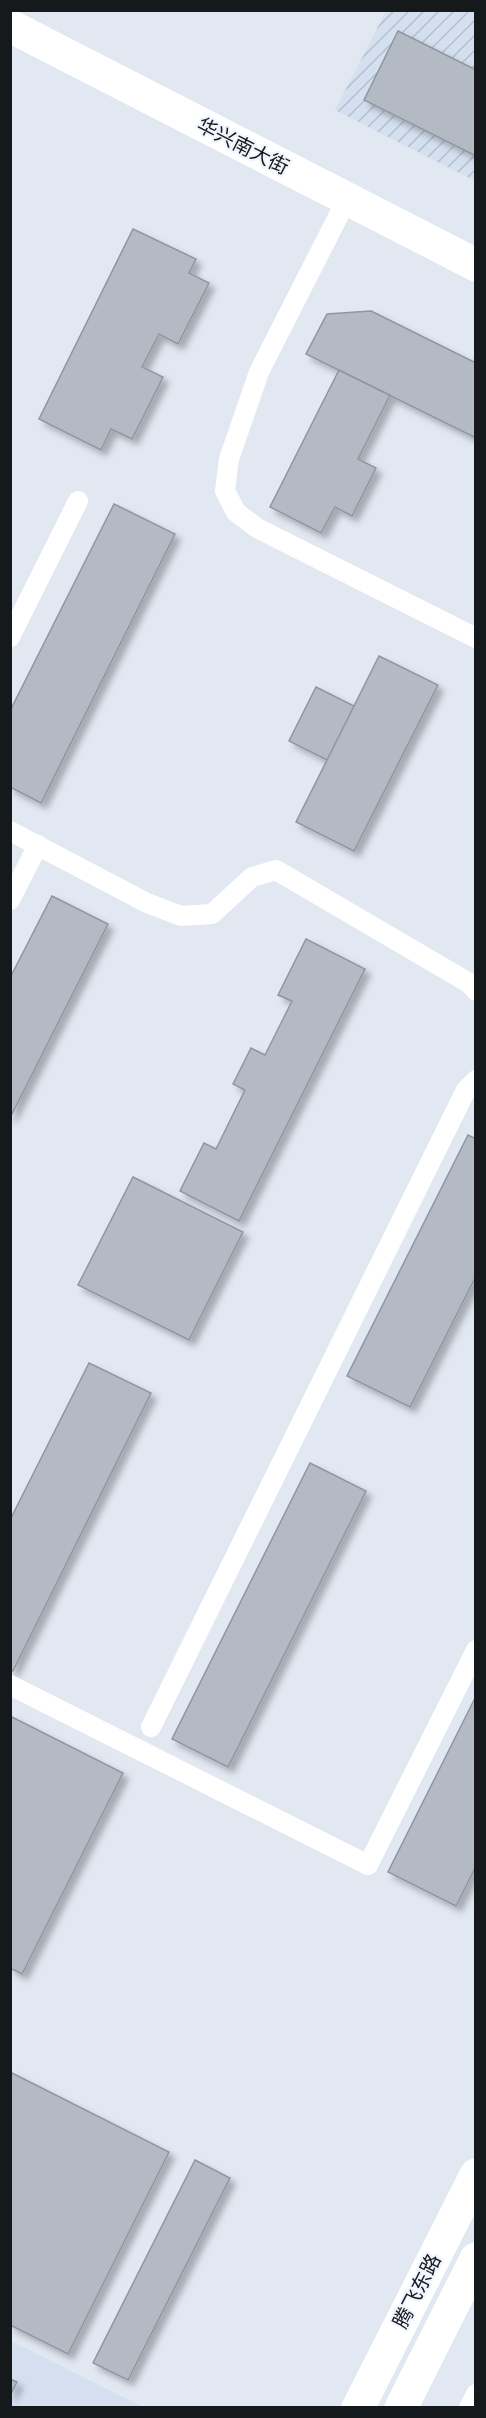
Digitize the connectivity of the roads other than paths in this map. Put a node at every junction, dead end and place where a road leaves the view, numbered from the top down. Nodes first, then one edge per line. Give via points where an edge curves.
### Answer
1 (10, 26) edge
2 (347, 199) junction
3 (476, 265) edge
4 (78, 501) dead end
5 (10, 637) edge
6 (476, 638) edge
7 (10, 831) edge
8 (38, 845) junction
9 (10, 900) edge
10 (476, 991) edge
11 (476, 1080) edge
12 (476, 1650) edge
13 (10, 1685) edge
14 (151, 1727) dead end
15 (476, 2175) edge
16 (476, 2259) edge
17 (476, 2394) edge
18 (358, 2408) edge
19 (401, 2408) edge
20 (469, 2408) edge

1 - 2 street, 华兴南大街
2 - 3 street, 华兴南大街
2 - 6 lane via 259,372 229,459 225,491 236,512 257,528
4 - 5 lane
7 - 8 lane
8 - 9 lane
8 - 10 lane via 147,903 181,916 212,914 252,877 276,870 469,983
11 - 14 lane via 466,1090
12 - 13 lane via 368,1865
15 - 18 street, 腾飞东路
16 - 19 street, 腾飞东路
17 - 20 lane

